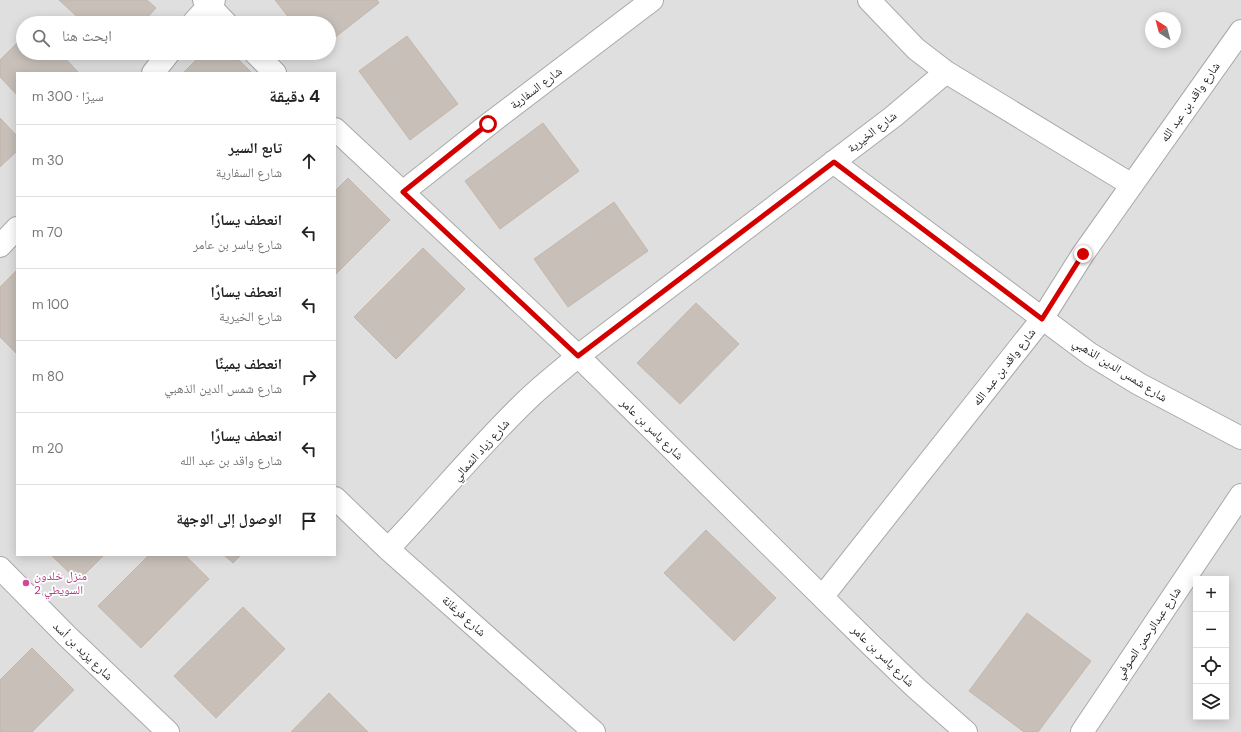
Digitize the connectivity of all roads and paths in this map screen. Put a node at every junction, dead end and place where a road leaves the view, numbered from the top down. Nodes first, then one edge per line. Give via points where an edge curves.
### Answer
1 (652, 0) edge
2 (869, 0) edge
3 (208, 1) edge
4 (198, 16) edge
5 (220, 16) edge
6 (1241, 31) edge
7 (163, 60) edge
8 (262, 60) edge
9 (154, 72) edge
10 (274, 72) edge
11 (946, 72) junction
12 (336, 130) edge
13 (834, 162) junction
14 (1132, 185) junction
15 (403, 192) junction
16 (16, 229) edge
17 (0, 246) edge
18 (1042, 319) junction
19 (578, 356) junction
20 (1241, 438) edge
21 (1241, 495) edge
22 (336, 499) edge
23 (388, 549) junction
24 (0, 568) edge
25 (823, 596) junction
26 (168, 732) edge
27 (594, 732) edge
28 (966, 732) edge
29 (1082, 732) edge

1 - 15 street, شارع السفارية
2 - 11 street via 916,49
3 - 4 street
3 - 5 street
6 - 14 street, شارع واقد بن عبد الله
7 - 9 street
8 - 10 street
11 - 13 street, شارع الخيرية
11 - 14 street
12 - 15 street, شارع ياسر بن عامر
13 - 18 street, شارع شمس الدين الذهبي
13 - 19 street, شارع الخيرية
14 - 18 street, شارع واقد بن عبد الله via 1083,254
15 - 19 street, شارع ياسر بن عامر
16 - 17 street
18 - 20 street, شارع شمس الدين الذهبي via 1090,354 1139,384
18 - 25 street, شارع واقد بن عبد الله
19 - 23 street, شارع زياد الشمالي via 500,427
19 - 25 street, شارع ياسر بن عامر
21 - 29 street, شارع عبدالرحمن الصوفي
22 - 23 street, شارع فرغانة
23 - 27 street, شارع فرغانة
24 - 26 street, شارع يزيد بن أسد
25 - 28 street, شارع ياسر بن عامر via 916,688

